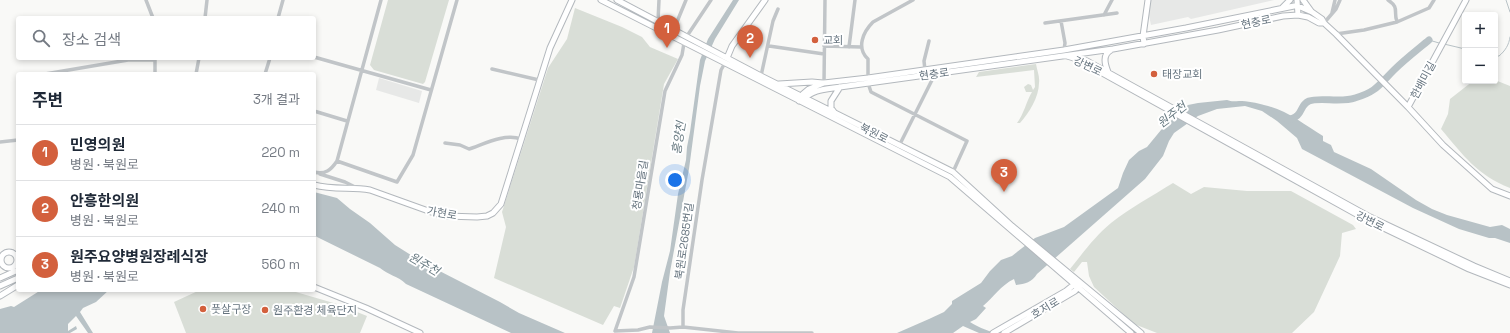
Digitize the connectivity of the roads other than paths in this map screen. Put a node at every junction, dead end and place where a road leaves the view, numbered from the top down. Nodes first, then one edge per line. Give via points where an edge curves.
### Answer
1 (146, 0) edge
2 (207, 0) edge
3 (283, 0) edge
4 (381, 0) edge
5 (457, 0) edge
6 (570, 0) edge
7 (601, 0) edge
8 (617, 0) edge
9 (659, 0) edge
10 (686, 0) edge
11 (712, 0) edge
12 (765, 0) edge
13 (825, 0) edge
14 (855, 0) edge
15 (913, 0) edge
16 (1112, 0) edge
17 (1148, 0) edge
18 (1290, 0) edge
19 (1298, 0) edge
20 (1303, 0) edge
21 (1335, 0) edge
22 (1340, 0) edge
23 (1388, 0) edge
24 (1434, 0) edge
25 (1466, 0) edge
26 (630, 3) edge
27 (1298, 6) junction
28 (1281, 8) junction
29 (778, 9) dead end
30 (1312, 12) junction
31 (1117, 13) dead end
32 (1332, 13) junction
33 (1104, 15) junction
34 (1298, 15) junction
35 (152, 16) edge
36 (205, 16) edge
37 (279, 16) edge
38 (658, 21) junction
39 (1061, 21) junction
40 (1397, 22) junction
41 (1045, 23) dead end
42 (1324, 23) junction
43 (1186, 28) junction
44 (674, 29) junction
45 (1336, 34) junction
46 (1188, 35) junction
47 (687, 36) junction
48 (1143, 36) junction
49 (929, 41) dead end
50 (684, 43) junction
51 (1144, 44) junction
52 (769, 46) junction
53 (824, 46) junction
54 (849, 47) junction
55 (861, 47) junction
56 (1123, 47) junction
57 (1066, 52) junction
58 (824, 54) junction
59 (726, 56) junction
60 (1077, 57) junction
61 (316, 58) edge
62 (128, 60) edge
63 (155, 60) edge
64 (199, 60) edge
65 (269, 60) edge
66 (723, 62) junction
67 (492, 69) dead end
68 (361, 70) junction
69 (925, 70) junction
70 (57, 72) edge
71 (155, 72) edge
72 (196, 72) edge
73 (266, 72) edge
74 (1108, 72) junction
75 (935, 74) junction
76 (762, 76) junction
77 (926, 76) junction
78 (539, 80) junction
79 (868, 80) junction
80 (824, 83) junction
81 (779, 84) junction
82 (840, 87) junction
83 (431, 90) junction
84 (802, 99) junction
85 (1155, 100) junction
86 (1408, 107) junction
87 (316, 112) edge
88 (835, 113) junction
89 (915, 114) junction
90 (348, 121) junction
91 (521, 139) junction
92 (16, 140) edge
93 (0, 142) edge
94 (445, 143) dead end
95 (899, 146) junction
96 (1237, 146) junction
97 (336, 160) junction
98 (952, 172) junction
99 (316, 173) edge
100 (319, 174) junction
101 (316, 185) edge
102 (358, 188) junction
103 (1510, 196) edge
104 (1011, 227) junction
105 (16, 252) edge
106 (6, 253) edge
107 (16, 258) edge
108 (1, 263) edge
109 (16, 263) edge
110 (16, 271) edge
111 (1066, 275) junction
112 (0, 278) edge
113 (16, 279) edge
114 (1510, 281) edge
115 (1078, 284) junction
116 (1510, 285) edge
117 (0, 286) edge
118 (16, 286) edge
119 (316, 288) edge
120 (0, 296) edge
121 (1090, 298) junction
122 (1056, 299) junction
123 (683, 327) junction
124 (1009, 327) junction
125 (420, 333) edge
126 (812, 333) edge
127 (993, 333) edge
128 (1004, 333) edge
129 (1131, 333) edge
130 (1141, 333) edge

1 - 35 street
2 - 36 street
3 - 37 street
4 - 68 street
5 - 83 street
6 - 78 street, 가현로
7 - 50 street
8 - 26 street
9 - 38 street
10 - 44 street
11 - 47 street
12 - 59 street
13 - 53 street
14 - 54 street
15 - 55 street via 873,22 864,35
16 - 33 street
17 - 48 street
18 - 28 street
19 - 27 street
20 - 30 street
21 - 32 street
22 - 32 street
23 - 40 street via 1397,10
24 - 40 street via 1429,8
25 - 86 street, 한배미길
26 - 38 street
27 - 28 street, 현충로
27 - 30 street, 현충로
27 - 34 street
28 - 43 street, 현충로
29 - 52 street via 773,21
30 - 42 street, 현충로 via 1322,18
31 - 33 street
32 - 42 street
33 - 39 street
34 - 42 street, 현충로
34 - 46 street, 현충로
38 - 44 street
39 - 41 street
39 - 57 street
40 - 45 street
42 - 45 street, 현충로
43 - 46 street
43 - 48 street, 현충로
44 - 47 street
45 - 86 street, 현충로
46 - 51 street, 현충로
47 - 59 street, 북원로
48 - 51 street
48 - 57 street, 현충로
49 - 69 street, 현충로 via 924,61
50 - 66 street, 북원로
50 - 123 street, 청룡마을길 via 682,55 665,91 634,277 615,331 638,330 650,326
51 - 56 street, 현충로
52 - 58 street
52 - 76 street
53 - 54 street
53 - 58 street
54 - 55 street
55 - 79 street via 868,59
56 - 57 street, 현충로
56 - 74 street via 1105,55
57 - 60 street, 강변로
57 - 69 street, 현충로
57 - 75 street, 현충로
58 - 80 street
59 - 66 street
59 - 76 street, 북원로
60 - 74 street, 강변로
60 - 85 street, 강변로
61 - 68 street
62 - 70 street
63 - 71 street
64 - 72 street
65 - 73 street
66 - 84 street, 북원로
66 - 123 street, 북원로2685번길 via 702,180 683,310
67 - 78 street
68 - 83 street
68 - 90 street
69 - 77 street
69 - 79 street, 현충로
74 - 85 street, 강변로
75 - 77 street, 현충로
75 - 89 street
76 - 81 street, 북원로
77 - 79 street, 현충로
78 - 91 street, 가현로
79 - 80 street, 현충로
79 - 82 street, 현충로
79 - 89 street via 871,92
80 - 81 street
80 - 84 street, 현충로 via 809,89
81 - 84 street, 북원로
82 - 84 street, 현충로 via 814,92
82 - 88 street via 831,105
83 - 97 street via 412,155 398,182
84 - 88 street, 북원로
84 - 104 street, 북원로 via 950,177
85 - 96 street
86 - 103 street via 1464,165 1492,189
87 - 90 street
88 - 95 street, 북원로
89 - 95 street
89 - 98 street via 967,141
90 - 97 street
91 - 94 street via 506,138 469,149
91 - 102 street, 가현로 via 501,204 494,213 487,216 434,214
92 - 93 street
95 - 98 street, 북원로
96 - 114 street, 강변로 via 1370,217
96 - 116 street, 강변로 via 1367,220
97 - 100 street via 330,170
98 - 104 street, 북원로
99 - 100 street
100 - 102 street
101 - 102 street, 가현로 via 336,189
104 - 111 street
105 - 106 street
106 - 107 street
106 - 108 street via 2,256
108 - 109 street via 10,267
110 - 112 street
111 - 115 street
111 - 122 street via 1068,286
113 - 117 street
115 - 121 street
115 - 122 street, 호저로
115 - 130 street
118 - 120 street
119 - 125 street
121 - 122 street via 1078,294
121 - 129 street
122 - 124 street, 호저로
123 - 126 street via 738,332
124 - 127 street
124 - 128 street

